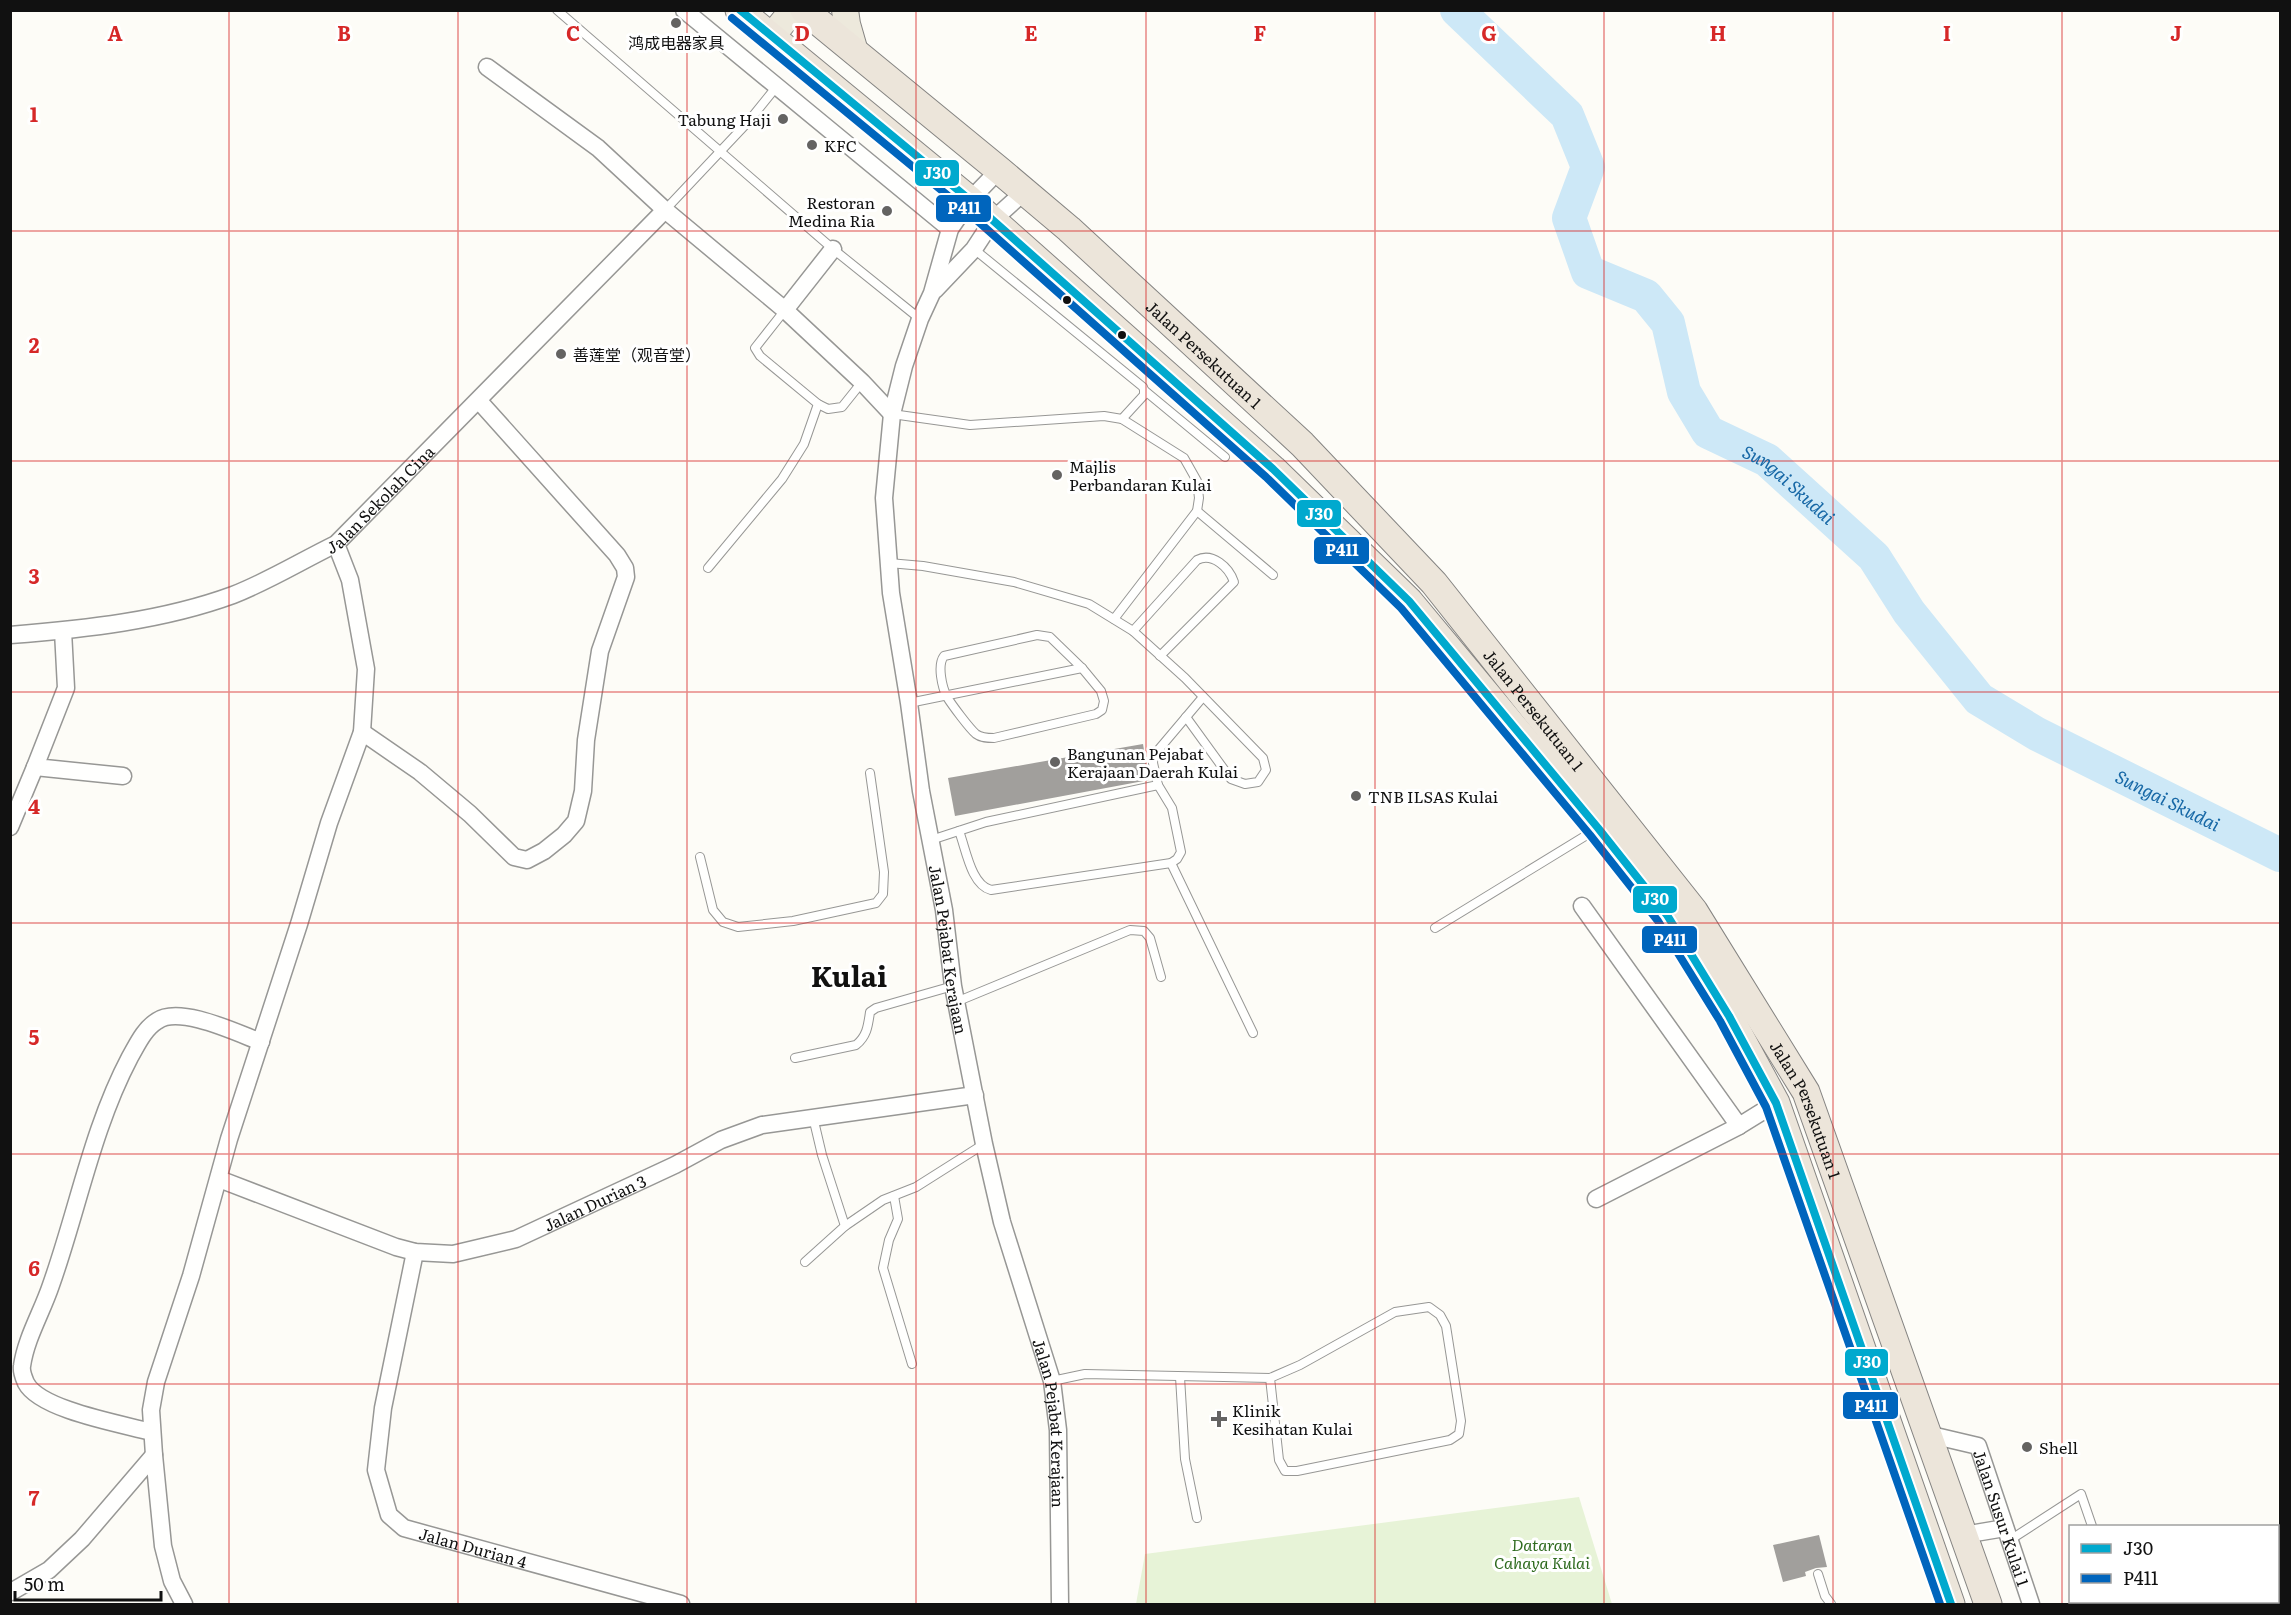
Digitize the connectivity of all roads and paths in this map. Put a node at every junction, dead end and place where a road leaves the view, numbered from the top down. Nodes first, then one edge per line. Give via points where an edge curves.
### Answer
1 (557, 10) edge
2 (684, 10) edge
3 (793, 10) edge
4 (804, 10) edge
5 (845, 10) edge
6 (745, 12) edge
7 (771, 37) junction
8 (855, 52) junction
9 (487, 67) dead end
10 (777, 86) junction
11 (722, 151) junction
12 (999, 170) junction
13 (1024, 191) junction
14 (970, 200) junction
15 (665, 210) junction
16 (993, 220) junction
17 (950, 229) junction
18 (833, 249) junction
19 (974, 249) junction
20 (932, 293) junction
21 (785, 310) junction
22 (920, 319) junction
23 (862, 382) junction
24 (1144, 390) junction
25 (479, 401) junction
26 (818, 404) junction
27 (892, 414) junction
28 (1122, 419) junction
29 (1225, 457) dead end
30 (1197, 511) junction
31 (336, 544) junction
32 (888, 563) junction
33 (708, 568) dead end
34 (1273, 575) dead end
35 (1114, 618) junction
36 (63, 631) junction
37 (1133, 631) junction
38 (10, 635) edge
39 (1160, 657) junction
40 (1082, 668) junction
41 (946, 696) junction
42 (1203, 697) junction
43 (909, 703) junction
44 (1186, 717) junction
45 (362, 732) junction
46 (35, 767) junction
47 (870, 773) dead end
48 (123, 776) dead end
49 (1158, 785) junction
50 (10, 827) edge
51 (1598, 828) junction
52 (959, 831) junction
53 (931, 840) junction
54 (700, 857) dead end
55 (1171, 863) junction
56 (1582, 906) dead end
57 (1435, 928) dead end
58 (1161, 977) dead end
59 (954, 994) junction
60 (1253, 1033) dead end
61 (261, 1042) junction
62 (795, 1058) dead end
63 (975, 1095) junction
64 (1776, 1103) junction
65 (813, 1117) junction
66 (1739, 1126) junction
67 (984, 1144) junction
68 (219, 1179) junction
69 (894, 1196) junction
70 (1596, 1199) dead end
71 (845, 1226) junction
72 (415, 1252) junction
73 (805, 1262) dead end
74 (912, 1364) dead end
75 (1180, 1377) junction
76 (1270, 1378) junction
77 (1052, 1381) junction
78 (151, 1432) junction
79 (1927, 1434) junction
80 (154, 1455) junction
81 (1197, 1518) dead end
82 (2091, 1525) edge
83 (2007, 1534) junction
84 (1963, 1535) junction
85 (1818, 1574) dead end
86 (11, 1592) edge
87 (184, 1605) edge
88 (681, 1605) edge
89 (1060, 1605) edge
90 (1831, 1605) edge
91 (1951, 1605) edge
92 (1988, 1605) edge
93 (2031, 1605) edge

1 - 11 lane
2 - 10 street
3 - 7 main road
4 - 8 highway, Jalan Persekutuan 1
5 - 8 main road
6 - 7 highway, Jalan Persekutuan 1
7 - 14 highway, Jalan Persekutuan 1
8 - 12 highway, Jalan Persekutuan 1
9 - 15 street via 598,148
10 - 11 lane
10 - 17 street
11 - 15 lane
11 - 18 lane
12 - 13 highway, Jalan Persekutuan 1
12 - 14 street, Jalan Pejabat Kerajaan
13 - 16 street, Jalan Pejabat Kerajaan
13 - 79 highway, Jalan Persekutuan 1 via 1302,444 1434,583 1694,911 1806,1092
14 - 16 highway, Jalan Persekutuan 1
14 - 17 street, Jalan Pejabat Kerajaan
15 - 21 street
15 - 25 street, Jalan Sekolah Cina
16 - 19 street, Jalan Pejabat Kerajaan
16 - 51 highway, Jalan Persekutuan 1 via 1273,469 1409,602
17 - 20 street, Jalan Pejabat Kerajaan
18 - 21 street
18 - 22 lane
19 - 20 street, Jalan Pejabat Kerajaan
19 - 24 lane
20 - 22 street, Jalan Pejabat Kerajaan
21 - 23 street
21 - 26 lane via 755,348
22 - 27 street, Jalan Pejabat Kerajaan
23 - 26 lane via 842,407 828,409
23 - 27 street
24 - 28 lane via 1144,395
24 - 29 lane
25 - 31 street, Jalan Sekolah Cina
25 - 45 street via 625,568 626,577 600,651 576,821 544,851 527,860 514,857 428,779
26 - 33 lane via 804,444 782,479
27 - 28 lane via 970,425 1104,416
27 - 32 street, Jalan Pejabat Kerajaan via 884,498
28 - 30 lane via 1184,458 1197,481
30 - 34 lane
30 - 35 lane
31 - 36 street, Jalan Sekolah Cina via 232,595 162,615
31 - 45 street via 350,580 366,669
32 - 35 lane via 1014,582 1089,604
32 - 43 street, Jalan Pejabat Kerajaan
35 - 37 lane
36 - 38 street, Jalan Sekolah Cina
36 - 46 street via 66,688
37 - 39 lane
37 - 39 lane via 1197,560 1211,557 1218,561 1234,582
39 - 42 lane
40 - 41 lane
40 - 41 lane via 1050,637 1038,635 944,656 940,666
40 - 41 lane via 1101,691 1102,710 994,738 976,734
41 - 43 lane
42 - 44 lane
42 - 44 lane via 1263,758 1266,770 1258,782 1245,784 1232,779
43 - 53 street, Jalan Pejabat Kerajaan
44 - 49 lane via 1154,755
45 - 61 street via 329,823
46 - 48 street
46 - 50 street
47 - 54 lane via 884,872 883,894 876,903 793,921 738,927 723,922 713,910
49 - 52 lane
49 - 55 lane via 1172,808 1181,852
51 - 57 lane
51 - 64 highway, Jalan Persekutuan 1 via 1667,915
52 - 53 lane
52 - 55 lane via 977,882 991,890
53 - 59 street, Jalan Pejabat Kerajaan
55 - 60 lane
56 - 66 street
58 - 59 lane via 1150,938 1144,931 1130,930
59 - 62 lane via 876,1008 870,1012 864,1038 856,1045
59 - 63 street, Jalan Pejabat Kerajaan
61 - 68 street
61 - 78 street via 189,1017 167,1016 156,1021 141,1038 96,1137 51,1285 26,1347 21,1370 38,1397 60,1408
63 - 65 street, Jalan Durian 3
63 - 67 street, Jalan Pejabat Kerajaan
64 - 66 street
64 - 91 highway, Jalan Persekutuan 1
65 - 71 lane
65 - 72 street, Jalan Durian 3 via 762,1125 721,1140 516,1239 453,1254
66 - 70 street
67 - 69 lane via 916,1187
67 - 77 street, Jalan Pejabat Kerajaan via 1002,1222
68 - 72 street, Jalan Durian 3
68 - 78 street via 156,1382 150,1410
69 - 71 lane
69 - 74 lane via 898,1219 883,1268
71 - 73 lane
72 - 88 street, Jalan Durian 4 via 383,1408 376,1470 389,1515 404,1528
75 - 76 lane
75 - 77 lane via 1085,1374
75 - 81 lane via 1185,1459
76 - 76 lane via 1279,1460 1285,1471 1450,1440 1459,1434 1461,1421 1446,1326 1440,1315 1429,1308 1395,1312
77 - 89 street, Jalan Pejabat Kerajaan via 1058,1430
78 - 80 street
79 - 83 street, Jalan Susur Kulai 1 via 1978,1446
79 - 84 highway, Jalan Persekutuan 1
80 - 86 street via 50,1570
80 - 87 street via 163,1546 172,1581
82 - 83 lane via 2081,1494
83 - 84 street
83 - 93 street, Jalan Susur Kulai 1
84 - 92 highway, Jalan Persekutuan 1
85 - 90 lane

